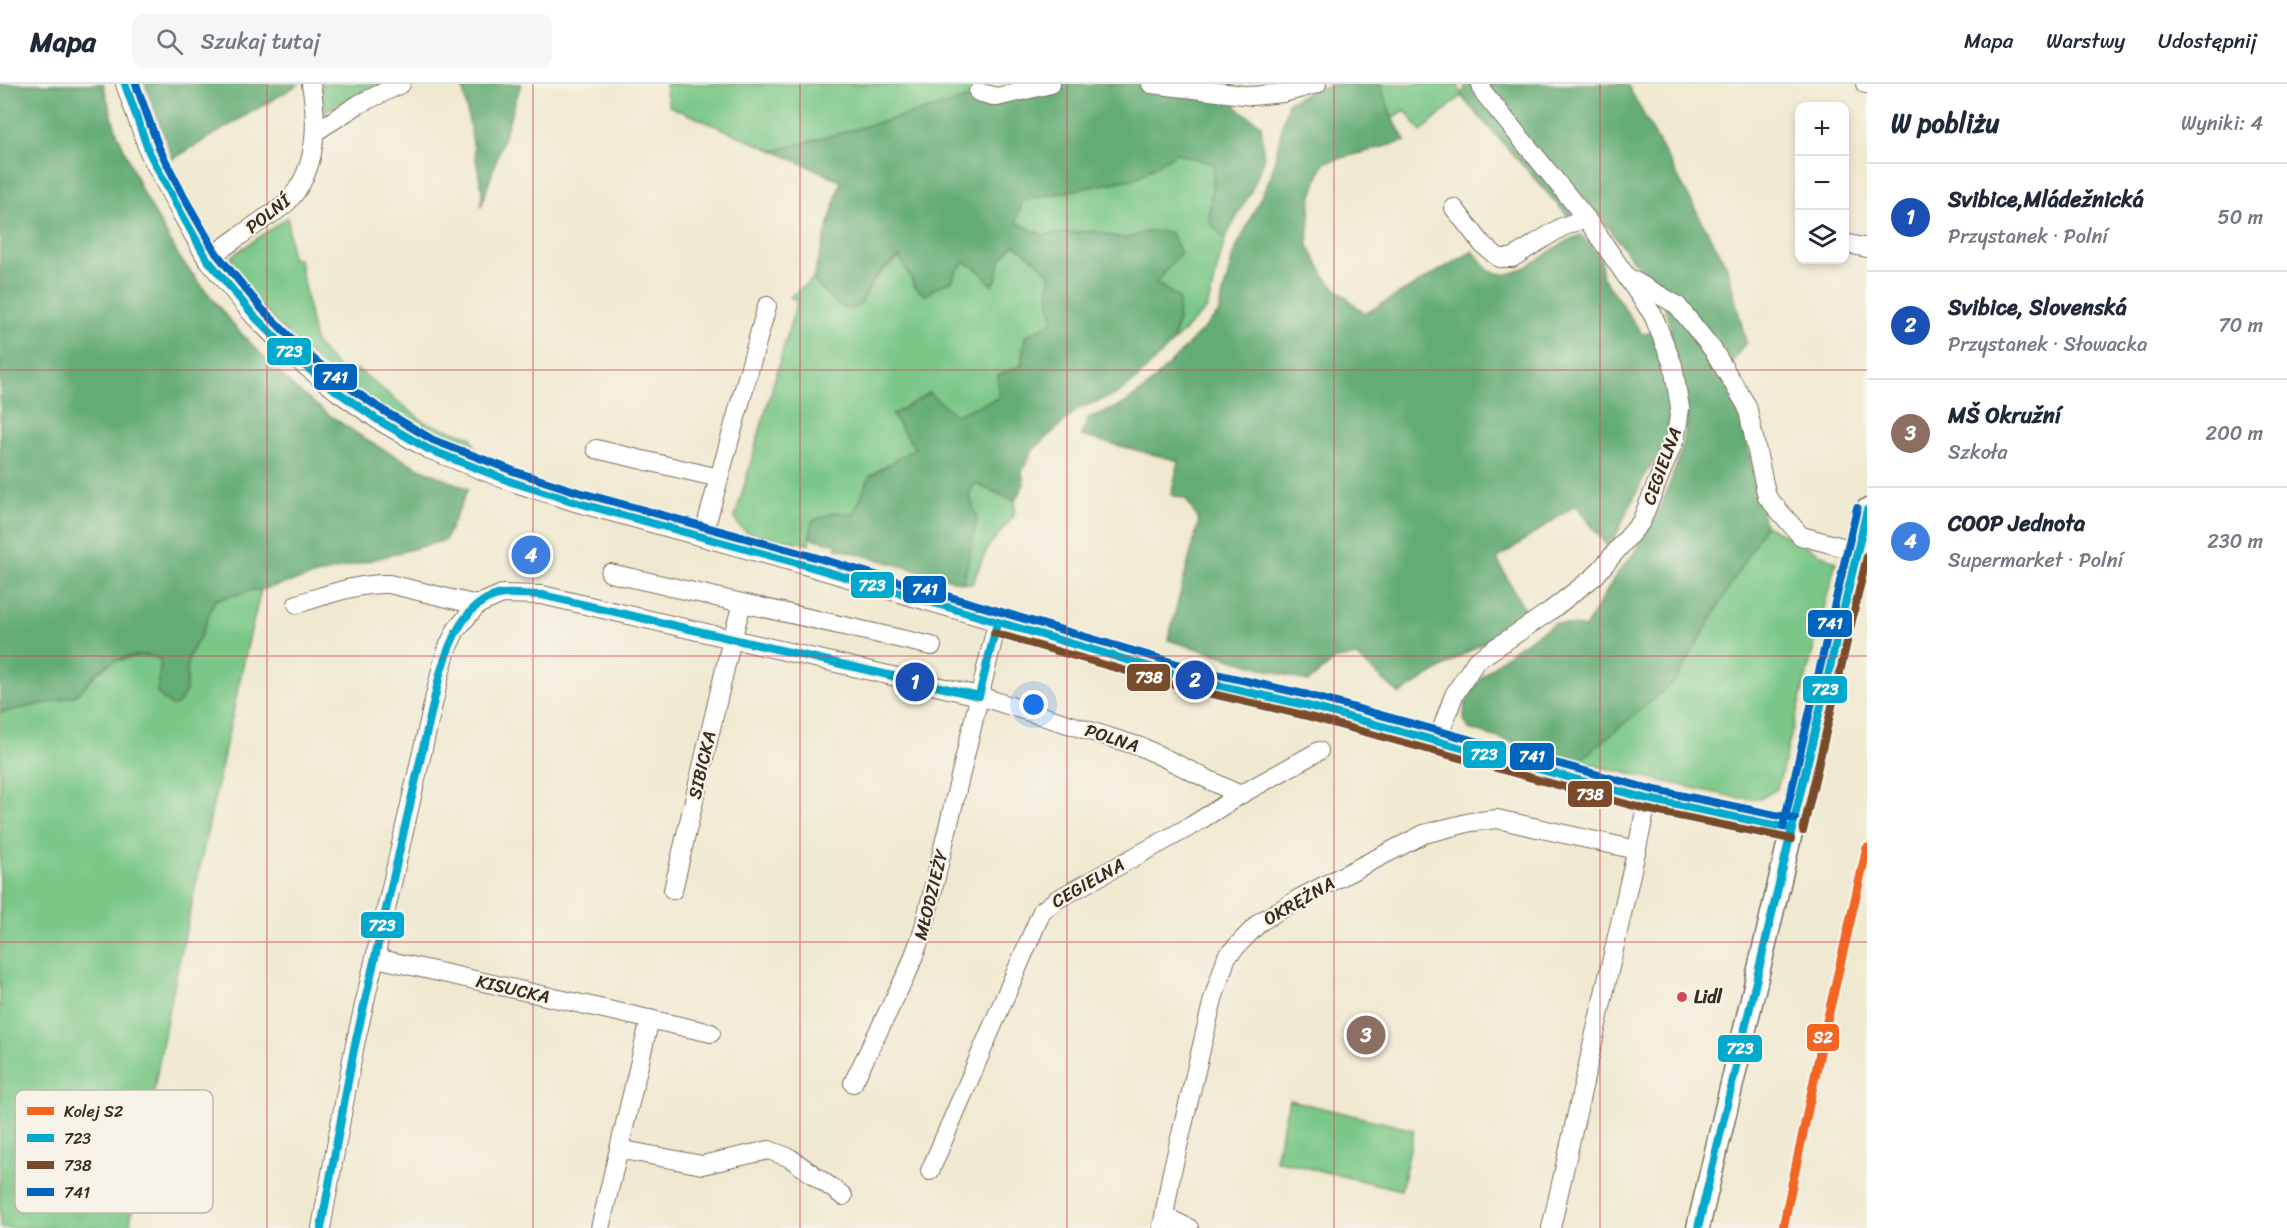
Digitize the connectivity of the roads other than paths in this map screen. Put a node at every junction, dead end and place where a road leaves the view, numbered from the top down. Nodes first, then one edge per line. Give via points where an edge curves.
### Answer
1 (125, 84) edge
2 (311, 84) edge
3 (401, 84) edge
4 (1051, 84) edge
5 (1151, 84) edge
6 (1317, 84) edge
7 (1482, 88) edge
8 (978, 92) dead end
9 (315, 132) junction
10 (1454, 208) dead end
11 (1586, 218) junction
12 (1849, 244) edge
13 (1867, 248) edge
14 (207, 259) junction
15 (1629, 278) junction
16 (767, 306) dead end
17 (596, 449) dead end
18 (719, 478) junction
19 (1867, 510) edge
20 (703, 536) junction
21 (1857, 551) junction
22 (610, 573) dead end
23 (297, 604) dead end
24 (742, 604) junction
25 (477, 605) junction
26 (997, 623) junction
27 (732, 639) junction
28 (932, 646) dead end
29 (978, 696) junction
30 (1437, 742) junction
31 (1319, 751) dead end
32 (1240, 795) junction
33 (1648, 799) junction
34 (1793, 829) junction
35 (1637, 850) junction
36 (673, 890) dead end
37 (376, 958) junction
38 (651, 1020) junction
39 (711, 1033) dead end
40 (853, 1083) dead end
41 (619, 1149) junction
42 (930, 1172) dead end
43 (843, 1196) dead end
44 (1164, 1222) edge
45 (321, 1228) edge
46 (600, 1228) edge
47 (1190, 1228) edge
48 (1551, 1228) edge
49 (1698, 1228) edge

1 - 14 street via 148,152
2 - 9 street, POLNÍ
3 - 9 street via 359,104
4 - 8 street via 997,98
5 - 6 street via 1252,96
7 - 11 street, CEGIELNA
9 - 14 street, POLNÍ via 304,181 289,201
10 - 11 street via 1483,245 1499,258 1512,258 1562,227
11 - 15 street, CEGIELNA
12 - 13 street
14 - 20 street via 254,316 299,361 378,420 428,449 575,502
15 - 21 street via 1677,305 1713,350 1747,406 1767,497 1801,536
15 - 30 street, CEGIELNA via 1653,315 1673,365 1680,408 1676,436 1641,522 1595,576 1476,661 1454,695
16 - 18 street
17 - 18 street
18 - 20 street
19 - 21 main road
20 - 26 street
21 - 34 main road
22 - 24 street
23 - 25 street via 375,583
24 - 27 street, SIBICKA
24 - 28 street
25 - 27 street via 502,594 542,595
25 - 37 street via 456,630 445,657
26 - 29 street, MŁODZIEŻY
26 - 30 street via 1195,680 1305,705
27 - 29 street
27 - 36 street, SIBICKA
29 - 32 street, POLNA via 1144,748
29 - 40 street, MŁODZIEŻY via 923,931 909,969
30 - 33 street
31 - 32 street, CEGIELNA
32 - 42 street, CEGIELNA via 1042,910
33 - 34 street
33 - 35 street
34 - 49 main road
35 - 44 street, OKRĘŻNA via 1497,819 1471,822 1424,834 1260,922 1227,956 1213,999 1171,1176
35 - 48 street
37 - 38 street, KISUCKA
37 - 45 street via 354,1049
38 - 39 street, KISUCKA
38 - 41 street
41 - 43 street via 702,1165 769,1150 790,1158
41 - 46 street
44 - 47 street, OKRĘŻNA

